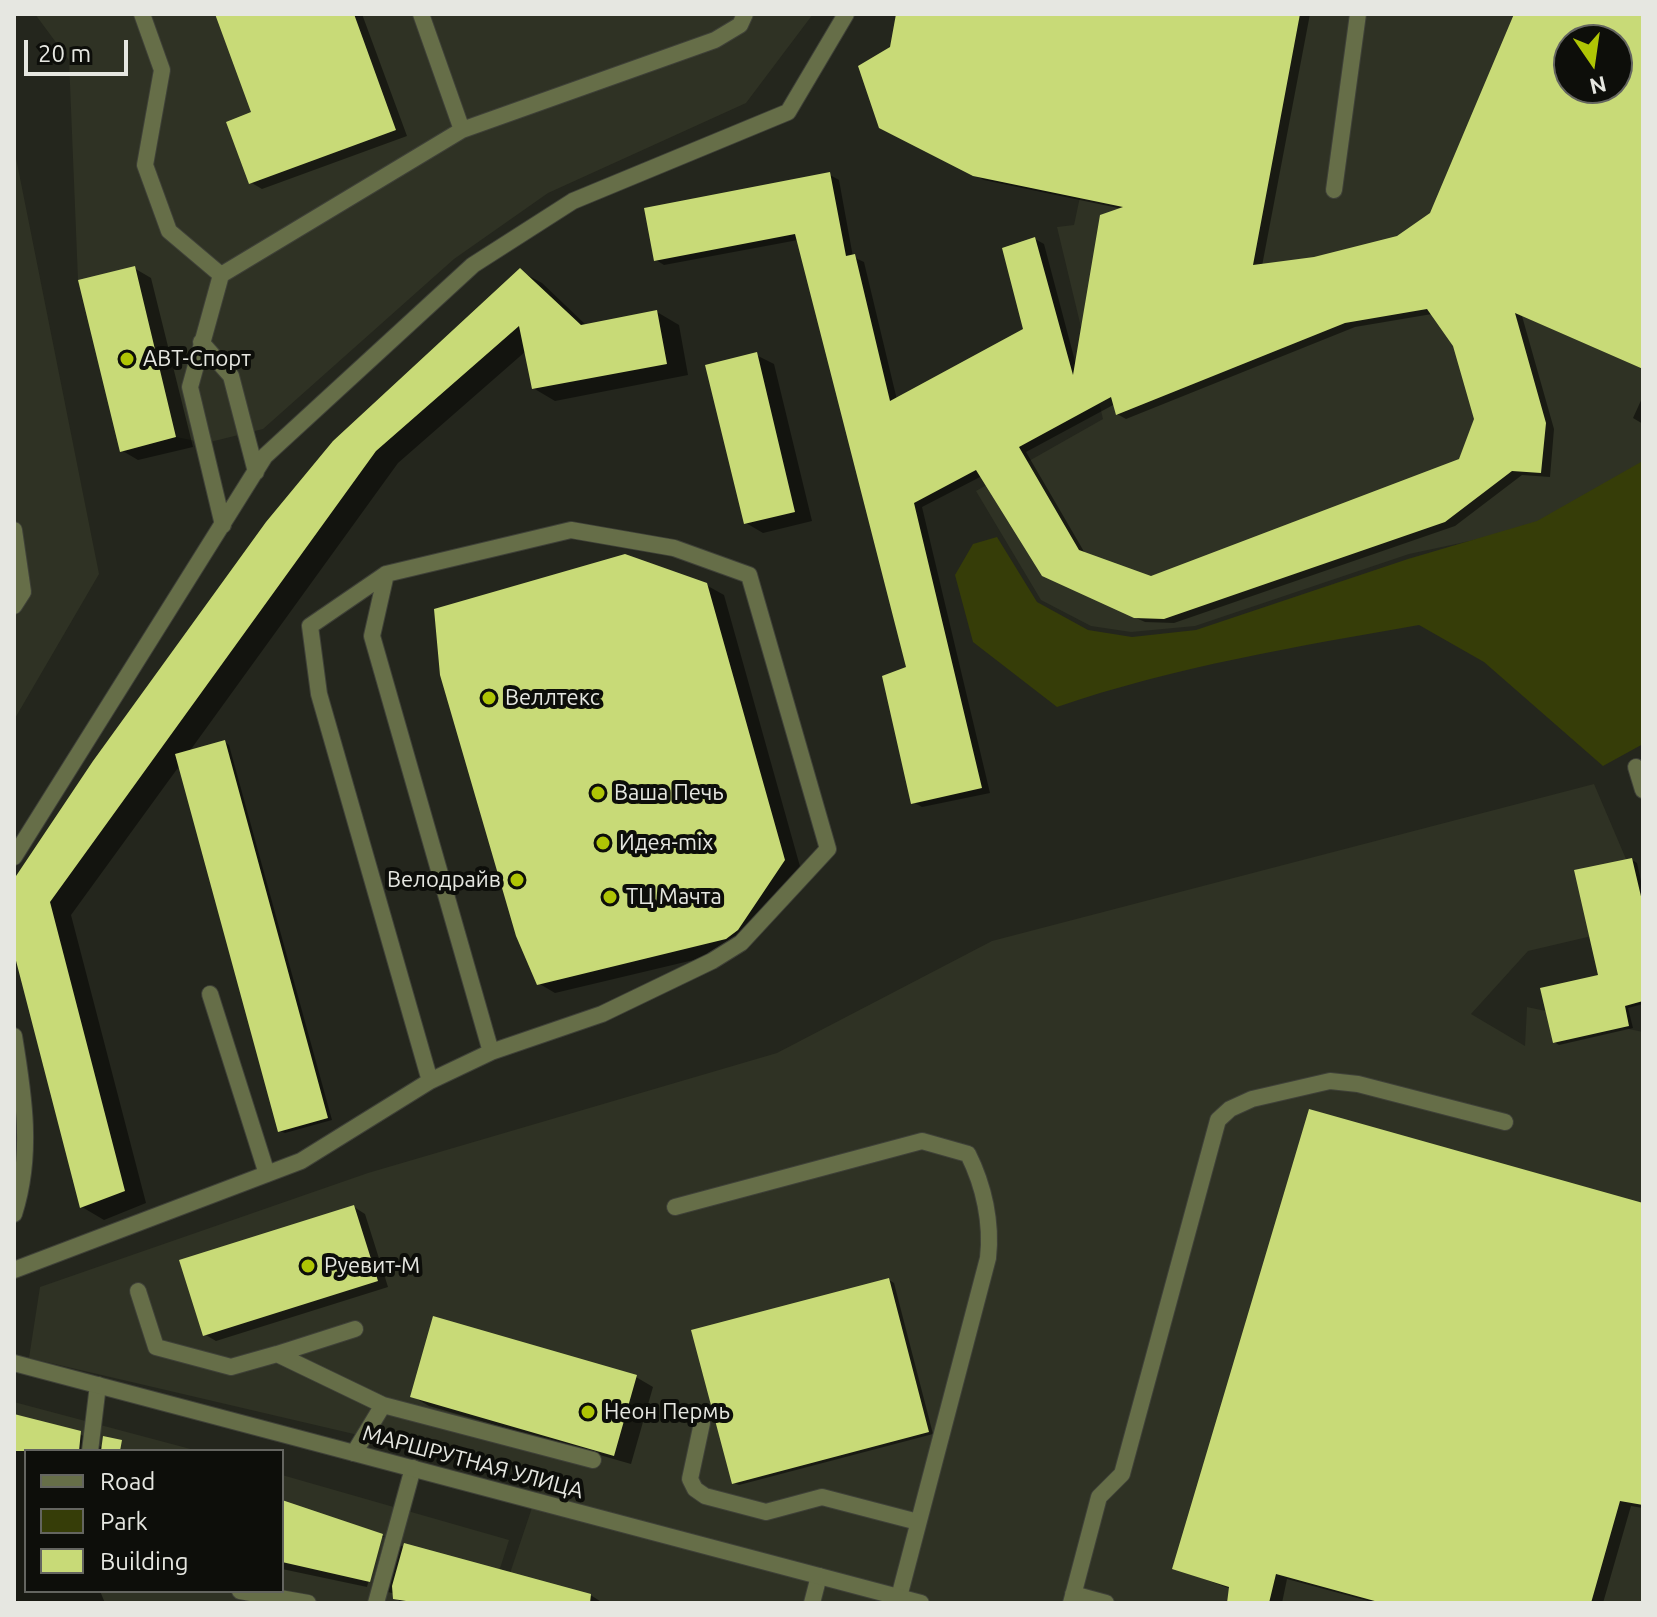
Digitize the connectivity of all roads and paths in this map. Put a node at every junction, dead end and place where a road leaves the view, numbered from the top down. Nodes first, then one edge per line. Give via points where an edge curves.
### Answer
1 (142, 14) edge
2 (421, 14) edge
3 (745, 14) edge
4 (846, 14) edge
5 (1358, 14) edge
6 (462, 130) junction
7 (1334, 190) dead end
8 (221, 275) junction
9 (201, 342) junction
10 (256, 472) junction
11 (223, 525) junction
12 (14, 530) edge
13 (386, 574) junction
14 (14, 606) edge
15 (1636, 767) dead end
16 (1643, 790) edge
17 (14, 857) edge
18 (210, 994) dead end
19 (14, 1036) edge
20 (491, 1052) junction
21 (430, 1081) junction
22 (1505, 1122) dead end
23 (267, 1174) junction
24 (675, 1207) dead end
25 (14, 1214) edge
26 (14, 1270) edge
27 (138, 1291) dead end
28 (355, 1329) dead end
29 (277, 1354) junction
30 (14, 1363) edge
31 (98, 1385) junction
32 (383, 1405) junction
33 (702, 1423) dead end
34 (90, 1449) edge
35 (354, 1453) junction
36 (593, 1460) dead end
37 (413, 1468) junction
38 (918, 1522) junction
39 (819, 1576) junction
40 (251, 1593) edge
41 (899, 1597) junction
42 (1072, 1599) edge
43 (308, 1603) edge
44 (376, 1603) edge
45 (812, 1603) edge
46 (921, 1603) edge
47 (1106, 1603) edge

1 - 8 street via 162,70 145,165 169,231
2 - 6 street
3 - 6 street via 740,25 715,40
4 - 10 street via 788,112 573,201 473,265 265,456
5 - 7 street
6 - 8 street
8 - 9 street
9 - 10 street via 231,376
9 - 11 street via 190,387
10 - 11 street
11 - 17 street
12 - 14 street via 23,592
13 - 20 street via 372,636
13 - 20 street via 571,530 674,548 749,575 828,849 741,943 712,961 602,1014
13 - 21 street via 310,626 319,694
15 - 16 street
18 - 23 street
19 - 25 street via 26,1145
20 - 21 street
21 - 23 street via 301,1161
22 - 42 street via 1330,1081 1252,1099 1218,1120 1122,1474 1099,1497
23 - 26 street
24 - 38 street via 922,1141 968,1154 987,1211 988,1258
27 - 29 street via 156,1347 231,1367
28 - 29 street
29 - 32 street
30 - 31 street, МАРШРУТНАЯ УЛИЦА
31 - 34 street
31 - 35 street, МАРШРУТНАЯ УЛИЦА
32 - 35 street
32 - 36 street
33 - 38 street via 690,1479 705,1496 766,1512 822,1497
35 - 37 street, МАРШРУТНАЯ УЛИЦА
37 - 39 street, МАРШРУТНАЯ УЛИЦА
37 - 44 street
38 - 41 street
39 - 41 street, МАРШРУТНАЯ УЛИЦА
39 - 45 street
40 - 43 street
41 - 46 street, МАРШРУТНАЯ УЛИЦА
42 - 47 street

